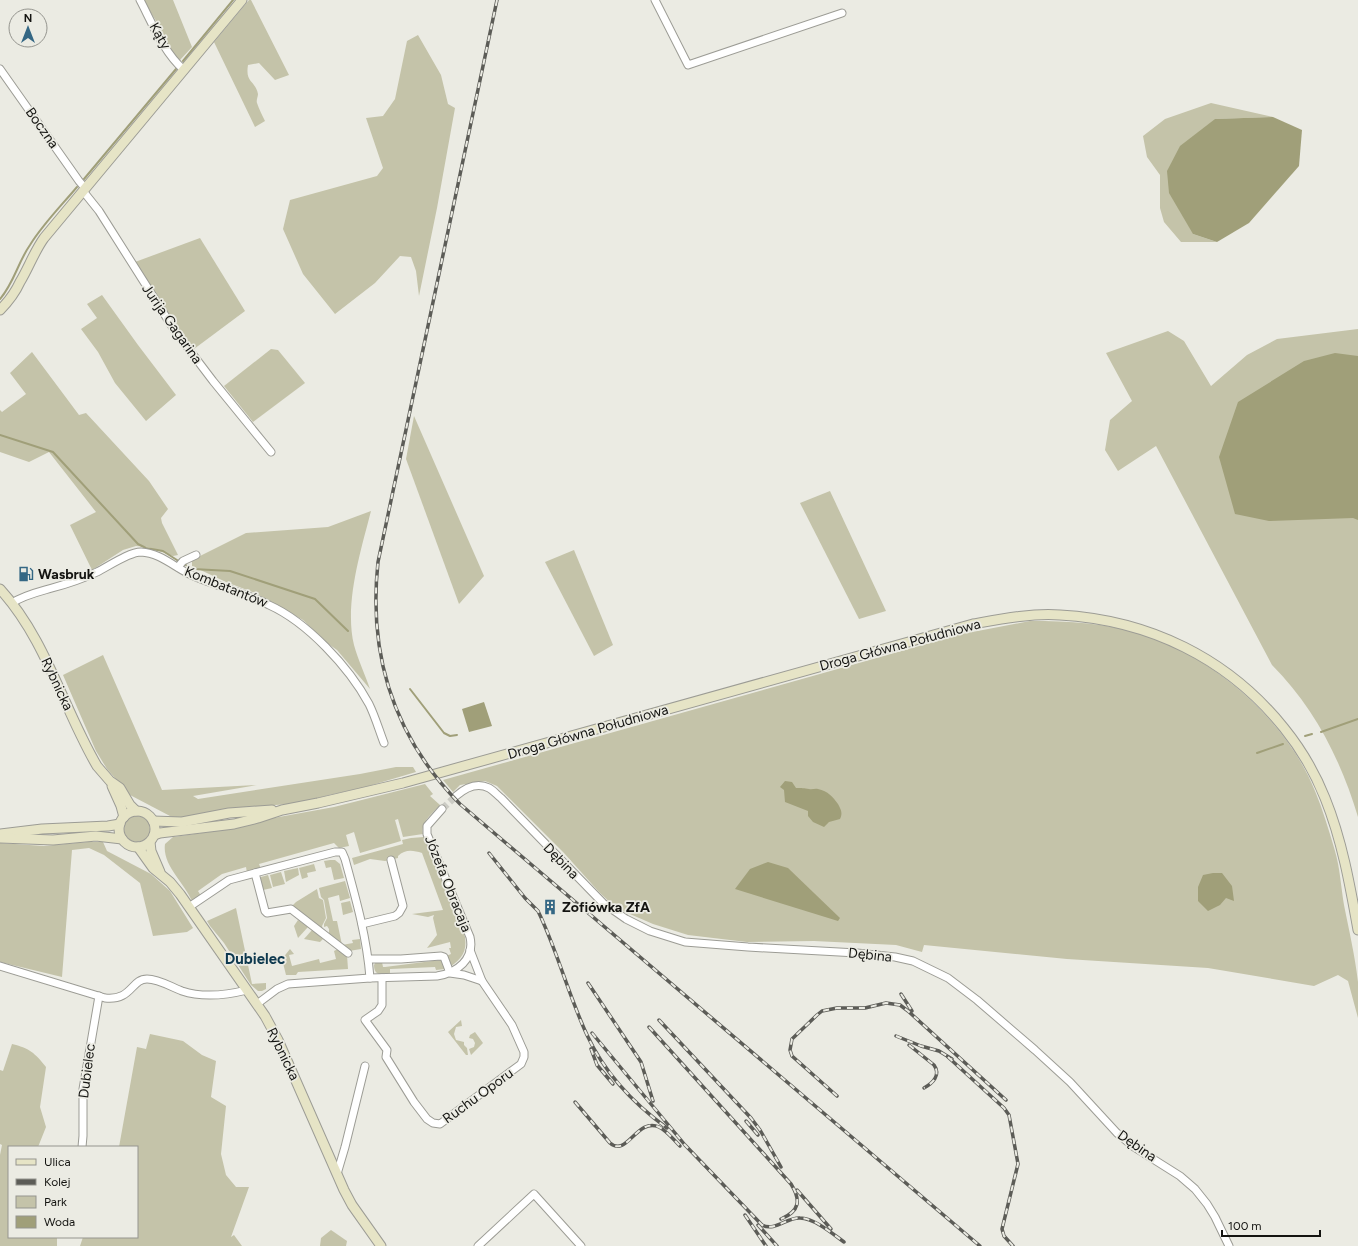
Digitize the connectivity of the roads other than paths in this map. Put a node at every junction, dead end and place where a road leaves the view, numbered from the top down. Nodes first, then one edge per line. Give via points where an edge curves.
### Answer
1 (140, 0) edge
2 (242, 0) edge
3 (655, 0) edge
4 (842, 13) dead end
5 (0, 69) edge
6 (184, 70) junction
7 (84, 189) junction
8 (0, 310) edge
9 (271, 452) dead end
10 (196, 555) dead end
11 (180, 564) junction
12 (0, 588) edge
13 (12, 603) junction
14 (384, 743) dead end
15 (110, 781) junction
16 (456, 796) tunnel mouth
17 (442, 809) tunnel mouth
18 (282, 810) junction
19 (136, 812) junction
20 (122, 821) junction
21 (153, 821) junction
22 (0, 834) edge
23 (0, 838) edge
24 (152, 838) junction
25 (122, 839) junction
26 (138, 847) junction
27 (391, 860) dead end
28 (255, 873) junction
29 (162, 875) junction
30 (189, 907) junction
31 (362, 924) junction
32 (1358, 930) edge
33 (470, 950) junction
34 (348, 953) dead end
35 (369, 958) junction
36 (0, 966) edge
37 (450, 973) junction
38 (370, 978) junction
39 (382, 978) junction
40 (482, 981) junction
41 (247, 990) junction
42 (99, 996) junction
43 (257, 1004) junction
44 (365, 1066) dead end
45 (82, 1146) edge
46 (337, 1174) junction
47 (381, 1246) edge
48 (478, 1246) edge
49 (581, 1246) edge
50 (1229, 1246) edge

1 - 6 street, Kąty via 175,62
2 - 6 main road
3 - 4 street via 688,65
5 - 7 street, Boczna
6 - 7 main road
7 - 8 main road via 38,246 12,296
7 - 9 street, Jurija Gagarina via 175,331
10 - 11 street
11 - 13 street, Kombatantów via 138,552 86,578 23,597
11 - 14 street, Kombatantów via 193,576 271,605 302,625 331,652 363,695
12 - 13 main road, Rybnicka
13 - 15 main road, Rybnicka via 38,644 95,762
15 - 19 main road, Rybnicka via 120,788
15 - 20 main road, Rybnicka via 118,797
16 - 50 street, Dębina via 469,787 489,788 603,903 650,931 685,942 895,957 913,961 948,978 1036,1050 1070,1082 1116,1133 1195,1189 1215,1216
17 - 33 street, Józefa Obracaja via 427,826 427,834 470,937
18 - 21 main road, Droga Główna Południowa via 229,813 176,822
18 - 24 main road, Droga Główna Południowa via 234,824 160,833
18 - 32 main road, Droga Główna Południowa via 422,778 973,624 1032,615 1088,618 1154,633 1186,647 1217,665 1249,689 1273,715 1296,743 1325,797 1345,863
19 - 20 main road via 128,814
19 - 21 main road via 145,813
20 - 22 main road via 108,826
20 - 25 main road via 119,832
21 - 24 main road via 155,829
23 - 25 main road via 53,840 96,836
24 - 26 main road
24 - 29 main road, Rybnicka via 151,851
25 - 26 main road via 129,845
26 - 29 main road, Rybnicka via 152,868
27 - 31 street via 403,906 395,916
28 - 30 street via 230,880
28 - 31 street via 342,852
28 - 34 street via 267,913 291,909
29 - 30 main road, Rybnicka
30 - 41 main road, Rybnicka
31 - 35 street
33 - 37 street, Józefa Obracaja via 458,969
33 - 40 street, Ruchu Oporu
35 - 37 street via 441,956 444,957
35 - 38 street
36 - 42 street
37 - 39 street via 437,976
37 - 40 street
38 - 39 street
38 - 43 street via 288,984
39 - 40 street, Ruchu Oporu via 382,1005 365,1020 387,1050 386,1057 414,1102 427,1119 440,1124 521,1064 524,1057 512,1024
41 - 42 street via 226,994 197,994 146,979 140,980 118,998
41 - 43 main road, Rybnicka
42 - 45 street, Dubielec via 82,1089
43 - 46 main road, Rybnicka via 278,1040
44 - 46 street
46 - 47 main road, Rybnicka via 352,1205
48 - 49 street via 534,1194

